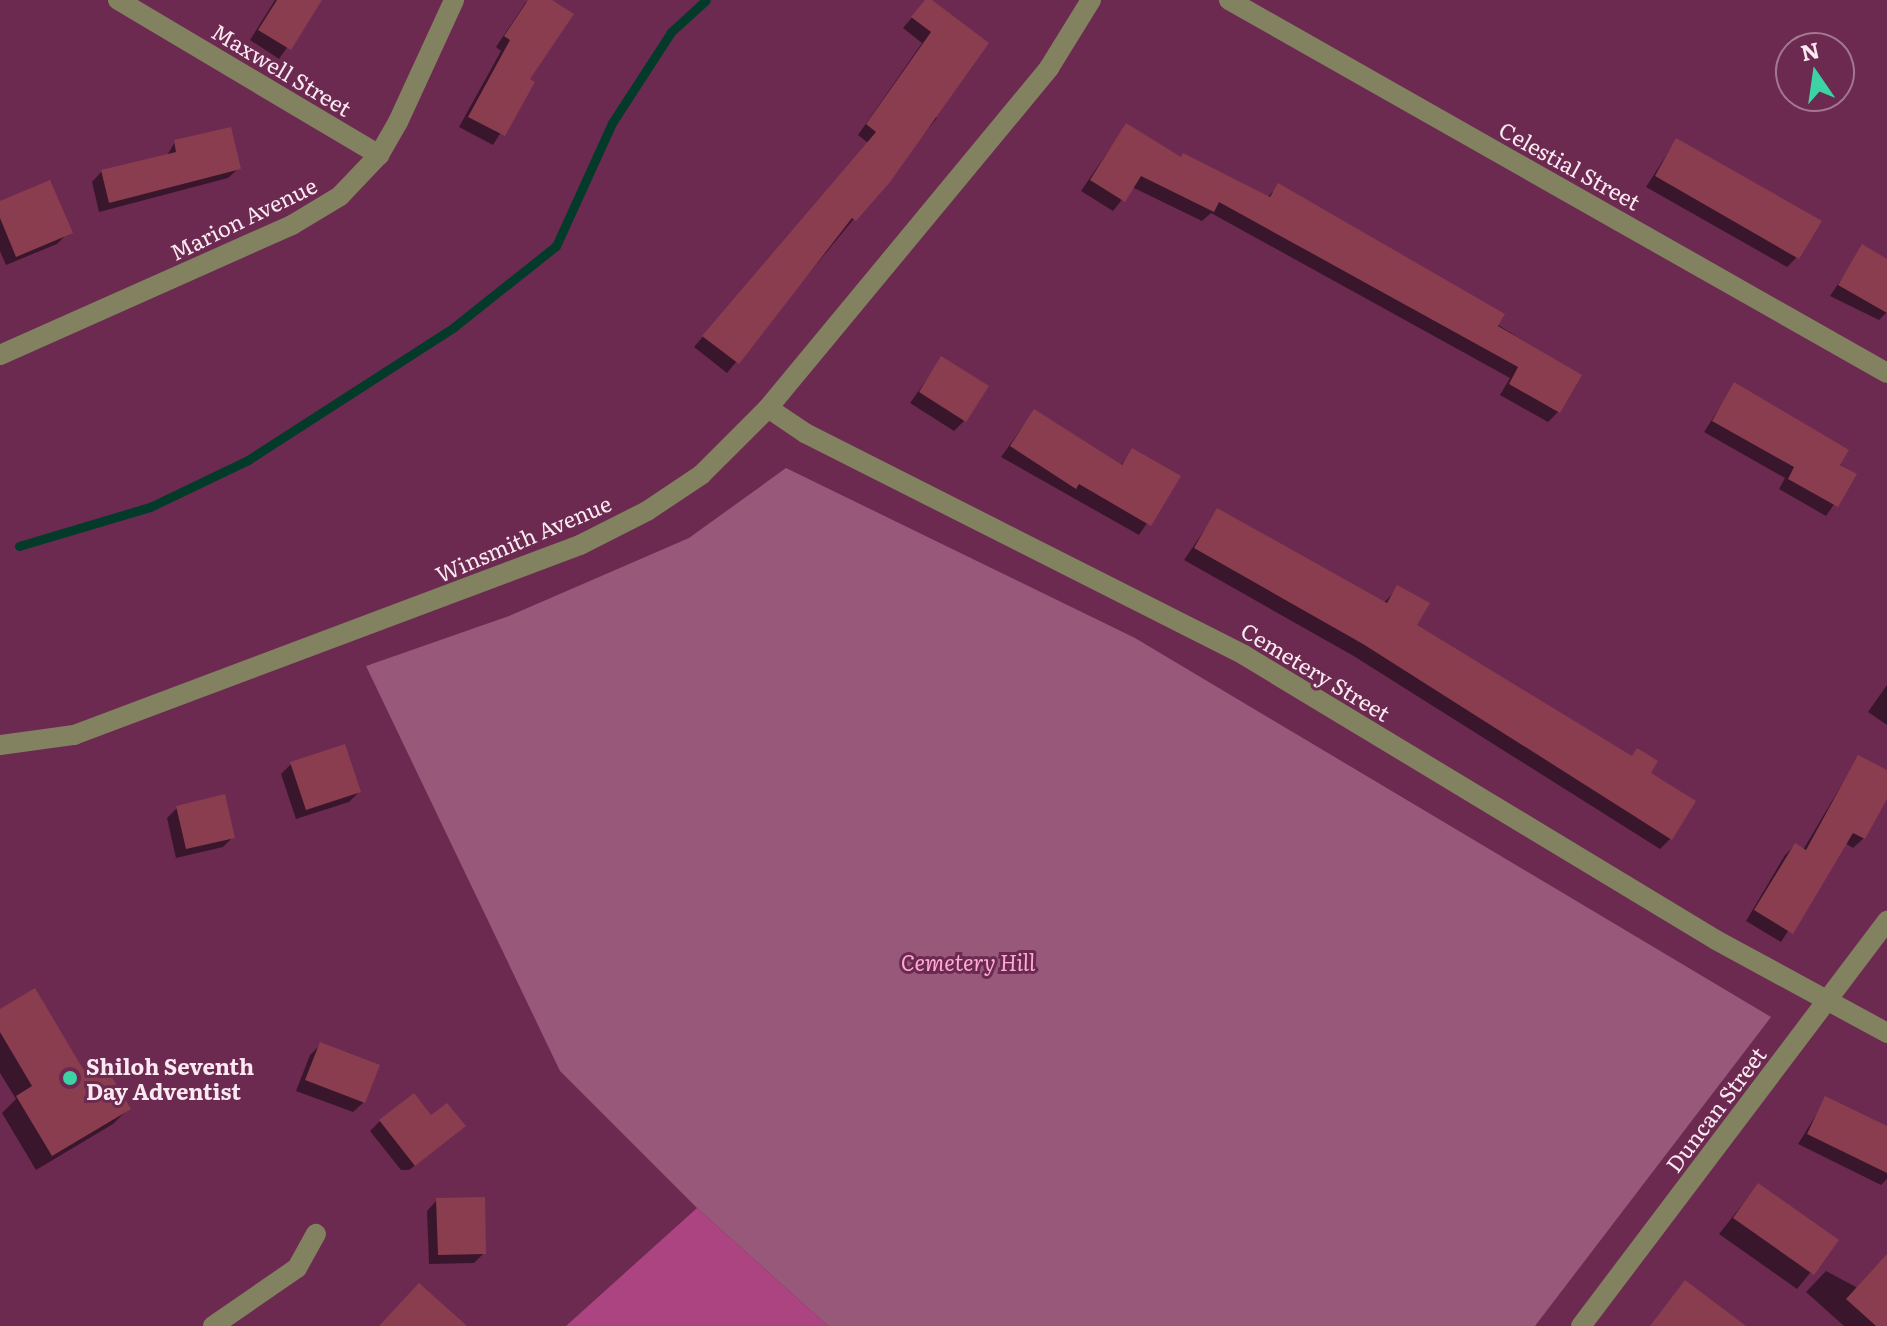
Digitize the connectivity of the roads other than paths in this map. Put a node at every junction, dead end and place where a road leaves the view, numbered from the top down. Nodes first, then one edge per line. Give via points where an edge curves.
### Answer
1 (118, 0) edge
2 (454, 0) edge
3 (1091, 0) edge
4 (1229, 0) edge
5 (379, 155) junction
6 (0, 355) edge
7 (1887, 373) edge
8 (768, 408) junction
9 (0, 745) edge
10 (1887, 921) edge
11 (1826, 1001) junction
12 (1887, 1033) edge
13 (316, 1234) dead end
14 (213, 1326) edge
15 (1581, 1326) edge

1 - 5 street, Maxwell Street
2 - 5 street, Marion Avenue
3 - 8 street, Winsmith Avenue via 1049,68
4 - 7 street, Celestial Street
5 - 6 street, Marion Avenue via 317,212
8 - 9 street, Winsmith Avenue via 701,475 647,511 580,545 74,735
8 - 11 street, Cemetery Street via 805,433 1244,655 1703,933
10 - 11 street, Duncan Street
11 - 12 street, Cemetery Street
11 - 15 street, Duncan Street
13 - 14 street via 297,1268

